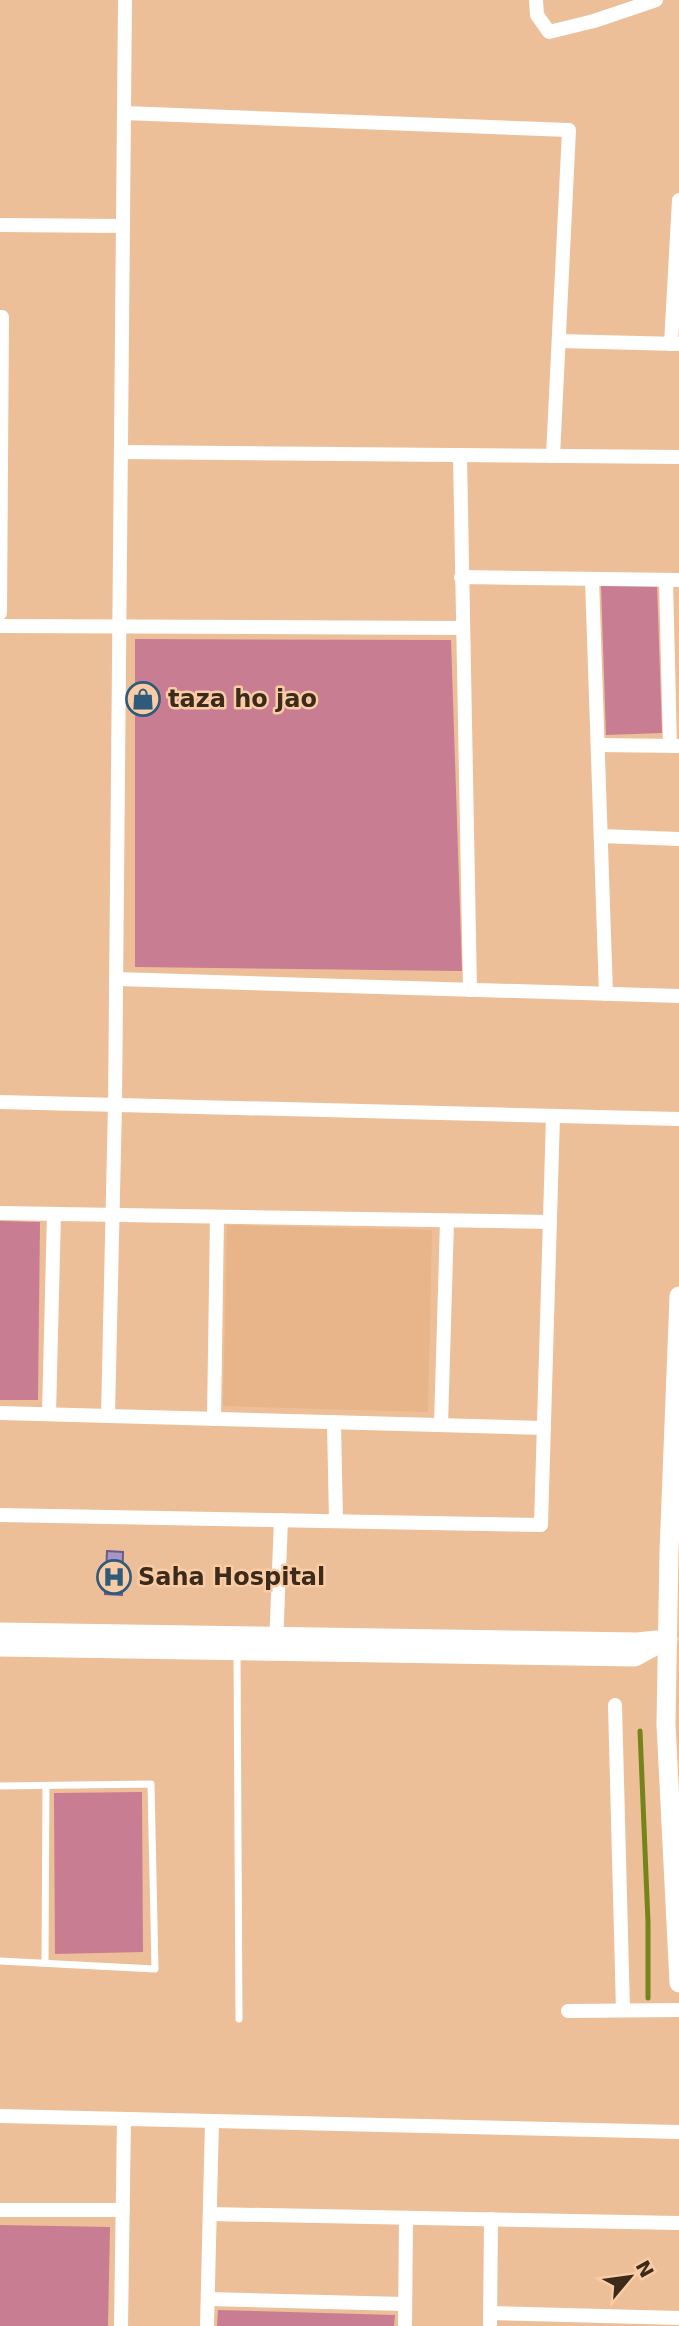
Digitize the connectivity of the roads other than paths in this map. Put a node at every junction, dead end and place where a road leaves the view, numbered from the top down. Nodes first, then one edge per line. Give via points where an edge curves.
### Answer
1 (125, 0) edge
2 (536, 0) edge
3 (656, 0) edge
4 (124, 113) junction
5 (679, 200) edge
6 (0, 225) edge
7 (123, 226) junction
8 (678, 238) edge
9 (0, 317) edge
10 (559, 341) junction
11 (675, 344) edge
12 (1, 422) edge
13 (121, 452) junction
14 (460, 455) junction
15 (553, 456) junction
16 (679, 457) edge
17 (0, 527) edge
18 (461, 577) junction
19 (592, 579) junction
20 (673, 580) edge
21 (0, 613) edge
22 (0, 626) edge
23 (120, 627) junction
24 (462, 628) junction
25 (598, 745) junction
26 (675, 746) edge
27 (601, 836) junction
28 (679, 839) edge
29 (116, 979) junction
30 (470, 990) junction
31 (606, 994) junction
32 (679, 996) edge
33 (0, 1102) edge
34 (115, 1105) junction
35 (553, 1116) junction
36 (679, 1119) edge
37 (0, 1213) edge
38 (54, 1214) junction
39 (112, 1216) junction
40 (218, 1217) junction
41 (447, 1221) junction
42 (550, 1222) junction
43 (679, 1296) edge
44 (0, 1413) edge
45 (49, 1414) junction
46 (108, 1416) junction
47 (214, 1419) junction
48 (334, 1422) junction
49 (441, 1425) junction
50 (544, 1428) junction
51 (0, 1515) edge
52 (281, 1520) junction
53 (336, 1521) junction
54 (0, 1632) edge
55 (675, 1638) edge
56 (276, 1644) junction
57 (0, 1647) edge
58 (237, 1651) junction
59 (615, 1705) dead end
60 (0, 1786) edge
61 (46, 1786) junction
62 (678, 1948) edge
63 (0, 1961) edge
64 (45, 1963) junction
65 (679, 1983) edge
66 (623, 2010) junction
67 (679, 2010) edge
68 (568, 2011) dead end
69 (239, 2019) dead end
70 (0, 2116) edge
71 (124, 2119) junction
72 (212, 2121) junction
73 (679, 2132) edge
74 (0, 2210) edge
75 (123, 2210) junction
76 (209, 2214) junction
77 (406, 2218) junction
78 (491, 2219) junction
79 (679, 2223) edge
80 (208, 2299) junction
81 (405, 2304) junction
82 (679, 2318) edge
83 (490, 2319) edge
84 (121, 2326) edge
85 (207, 2326) edge
86 (405, 2326) edge

1 - 4 street
2 - 3 street via 537,15 550,32
4 - 7 street
4 - 10 street via 569,130
5 - 8 street
6 - 7 street
7 - 13 street
8 - 11 street
9 - 12 street
10 - 11 street
10 - 15 street
12 - 17 street
13 - 14 street
13 - 23 street
14 - 15 street
14 - 18 street
15 - 16 street
17 - 21 street
18 - 19 street
18 - 24 street
19 - 20 street
19 - 25 street
20 - 26 street
22 - 23 street
23 - 24 street
23 - 29 street
24 - 30 street
25 - 26 street
25 - 27 street
27 - 28 street
27 - 31 street
29 - 30 street
29 - 34 street
30 - 31 street
31 - 32 street
33 - 34 street
34 - 35 street
34 - 39 street
35 - 36 street
35 - 42 street
37 - 38 street
38 - 39 street
38 - 45 street
39 - 40 street
39 - 46 street
40 - 41 street
40 - 47 street
41 - 42 street
41 - 49 street
42 - 50 street
43 - 55 street
44 - 45 street
45 - 46 street
46 - 47 street
47 - 48 street
48 - 49 street
48 - 53 street
49 - 50 street
50 - 53 street via 541,1525
51 - 52 street
52 - 53 street
52 - 56 street
54 - 56 street
55 - 56 street via 635,1657
55 - 62 street via 666,1724
56 - 58 street
57 - 58 street
58 - 69 lane
59 - 66 street
60 - 61 lane
61 - 64 lane
61 - 64 lane via 151,1784 155,1969
62 - 65 street
63 - 64 lane
66 - 67 street
66 - 68 street
70 - 71 street
71 - 72 street
71 - 75 street
72 - 73 street
72 - 76 street
74 - 75 street
75 - 84 street
76 - 77 street
76 - 80 street
77 - 78 street
77 - 81 street
78 - 79 street
78 - 83 street
80 - 81 street
80 - 85 street
81 - 86 street
82 - 83 street

